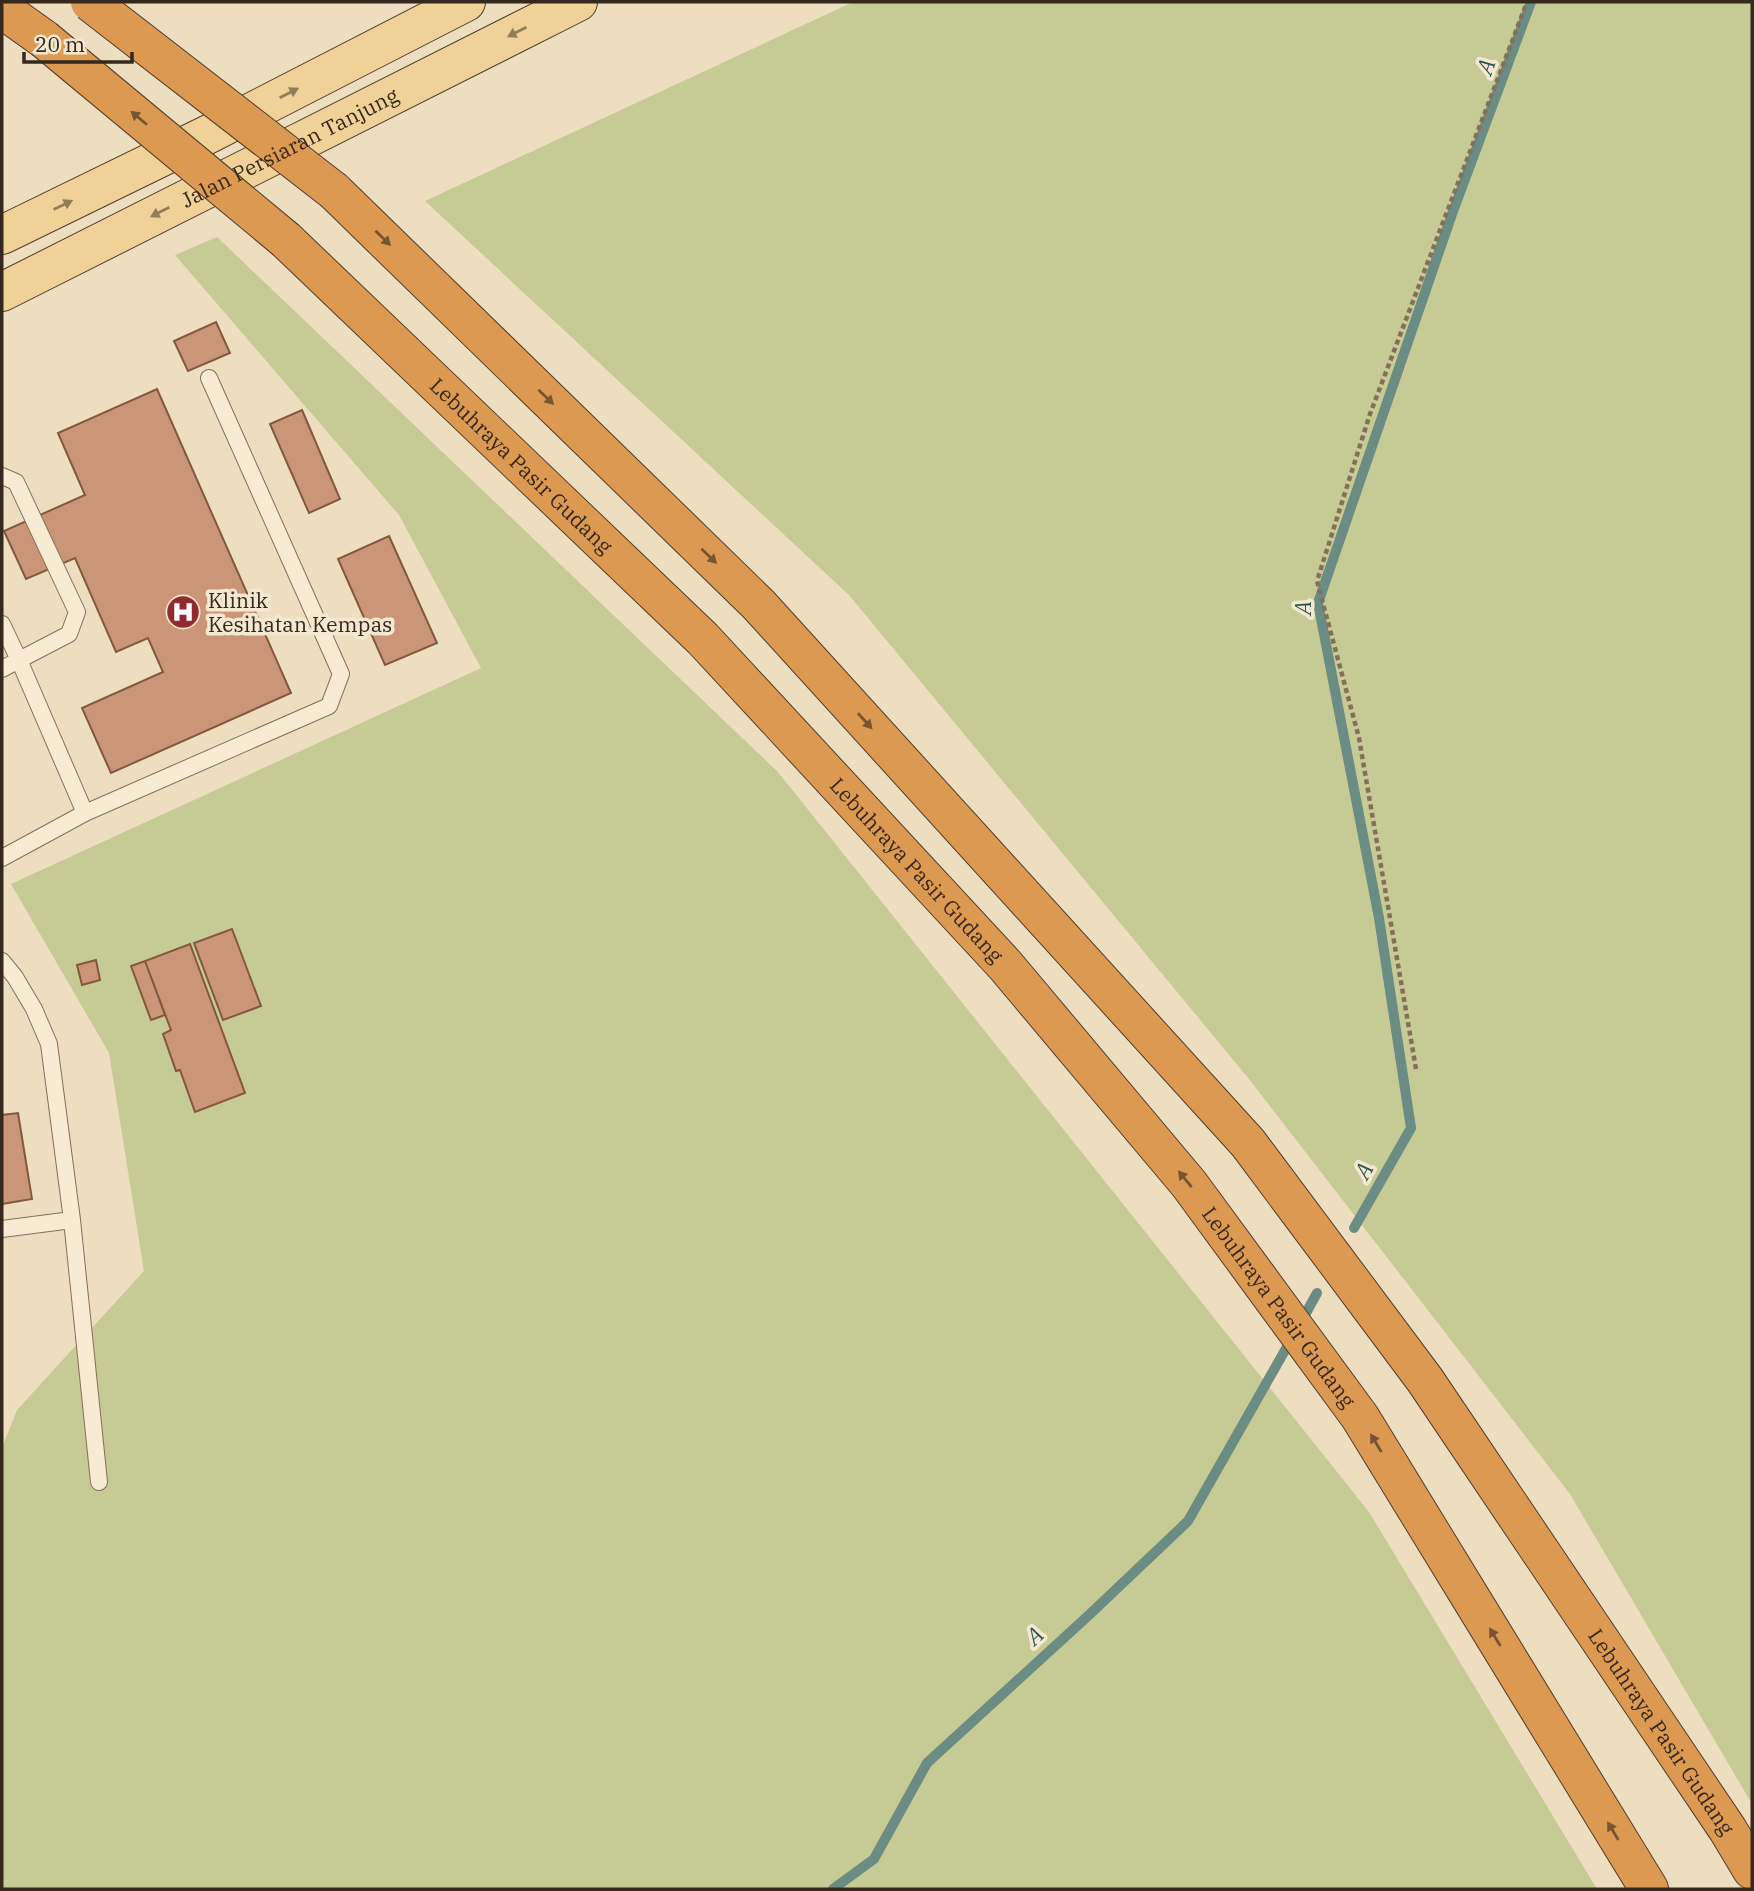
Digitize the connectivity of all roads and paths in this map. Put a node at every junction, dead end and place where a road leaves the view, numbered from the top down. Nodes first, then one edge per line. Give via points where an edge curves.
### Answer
1 (90, 2) edge
2 (578, 2) edge
3 (1527, 2) edge
4 (445, 8) edge
5 (2, 9) edge
6 (2, 235) edge
7 (2, 292) edge
8 (209, 378) dead end
9 (2, 476) edge
10 (2, 624) edge
11 (19, 660) junction
12 (2, 669) edge
13 (85, 813) junction
14 (2, 858) edge
15 (2, 961) edge
16 (1416, 1069) dead end
17 (72, 1220) junction
18 (2, 1228) edge
19 (99, 1482) dead end
20 (1752, 1870) edge
21 (1649, 1889) edge

1 -> 20 highway, Lebuhraya Pasir Gudang, bridge via 334,191 760,605 1248,1143 1424,1380
2 -> 7 main road, Jalan Persiaran Tanjung
3 - 16 path via 1370,414 1317,581 1359,738
6 -> 4 main road via 209,134
21 -> 5 highway, Lebuhraya Pasir Gudang, bridge via 1360,1417 1189,1184 1005,965 704,639 286,240
8 - 13 lane via 341,674 329,706
9 - 11 lane via 16,482 77,612 69,634
10 - 11 lane
11 - 12 lane
11 - 13 lane
13 - 14 lane
15 - 17 lane via 34,1009 49,1044
17 - 18 lane
17 - 19 lane

